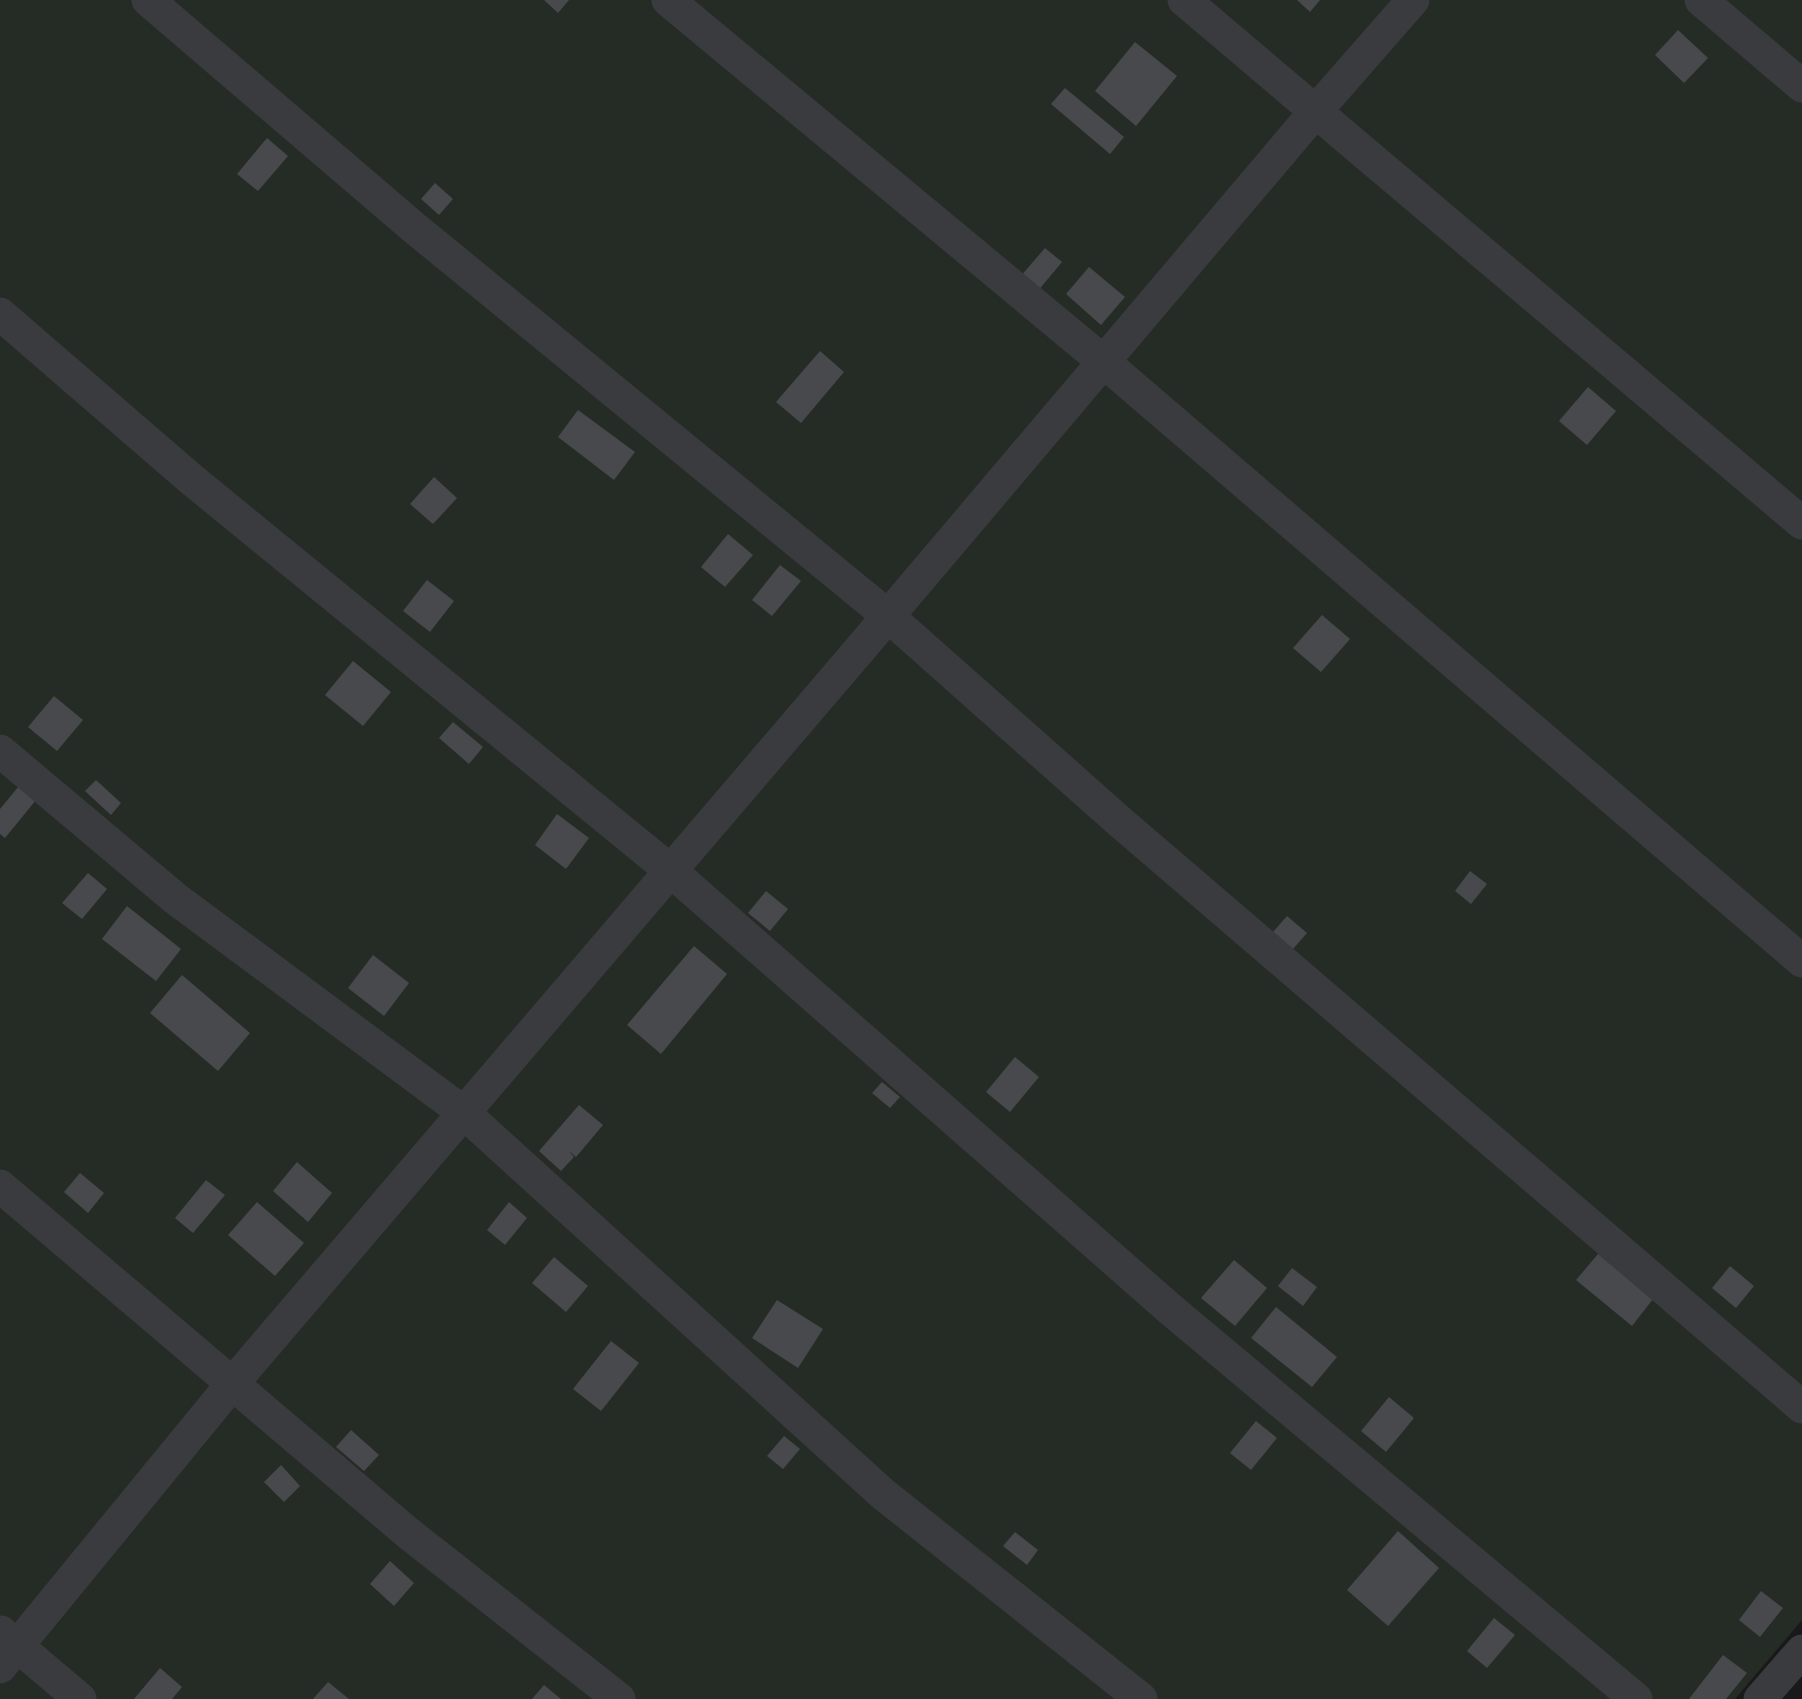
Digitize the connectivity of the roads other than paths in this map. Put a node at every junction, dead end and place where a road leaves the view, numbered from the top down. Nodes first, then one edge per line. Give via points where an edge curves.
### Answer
1 (148, 0) edge
2 (668, 0) edge
3 (1184, 0) edge
4 (1413, 0) edge
5 (1701, 0) edge
6 (1802, 86) edge
7 (1316, 112) junction
8 (0, 314) edge
9 (1104, 362) junction
10 (1802, 523) edge
11 (888, 616) junction
12 (0, 751) edge
13 (670, 871) junction
14 (1802, 961) edge
15 (463, 1112) junction
16 (0, 1186) edge
17 (231, 1384) junction
18 (1802, 1407) edge
19 (6, 1648) edge
20 (1802, 1651) edge
21 (80, 1699) edge
22 (619, 1699) edge
23 (1142, 1699) edge
24 (1635, 1699) edge
25 (1760, 1699) edge

1 - 11 street via 412,226
2 - 9 street
3 - 7 street
4 - 7 street
5 - 6 street
7 - 9 street
7 - 10 street
8 - 13 street via 200,487
9 - 11 street
9 - 14 street
11 - 13 street
11 - 18 street via 1128,829
12 - 15 street via 176,899
13 - 15 street
13 - 24 street via 1170,1309
15 - 17 street
15 - 23 street via 883,1494
16 - 17 street
17 - 19 street
17 - 22 street via 408,1533
19 - 21 street
20 - 25 street

